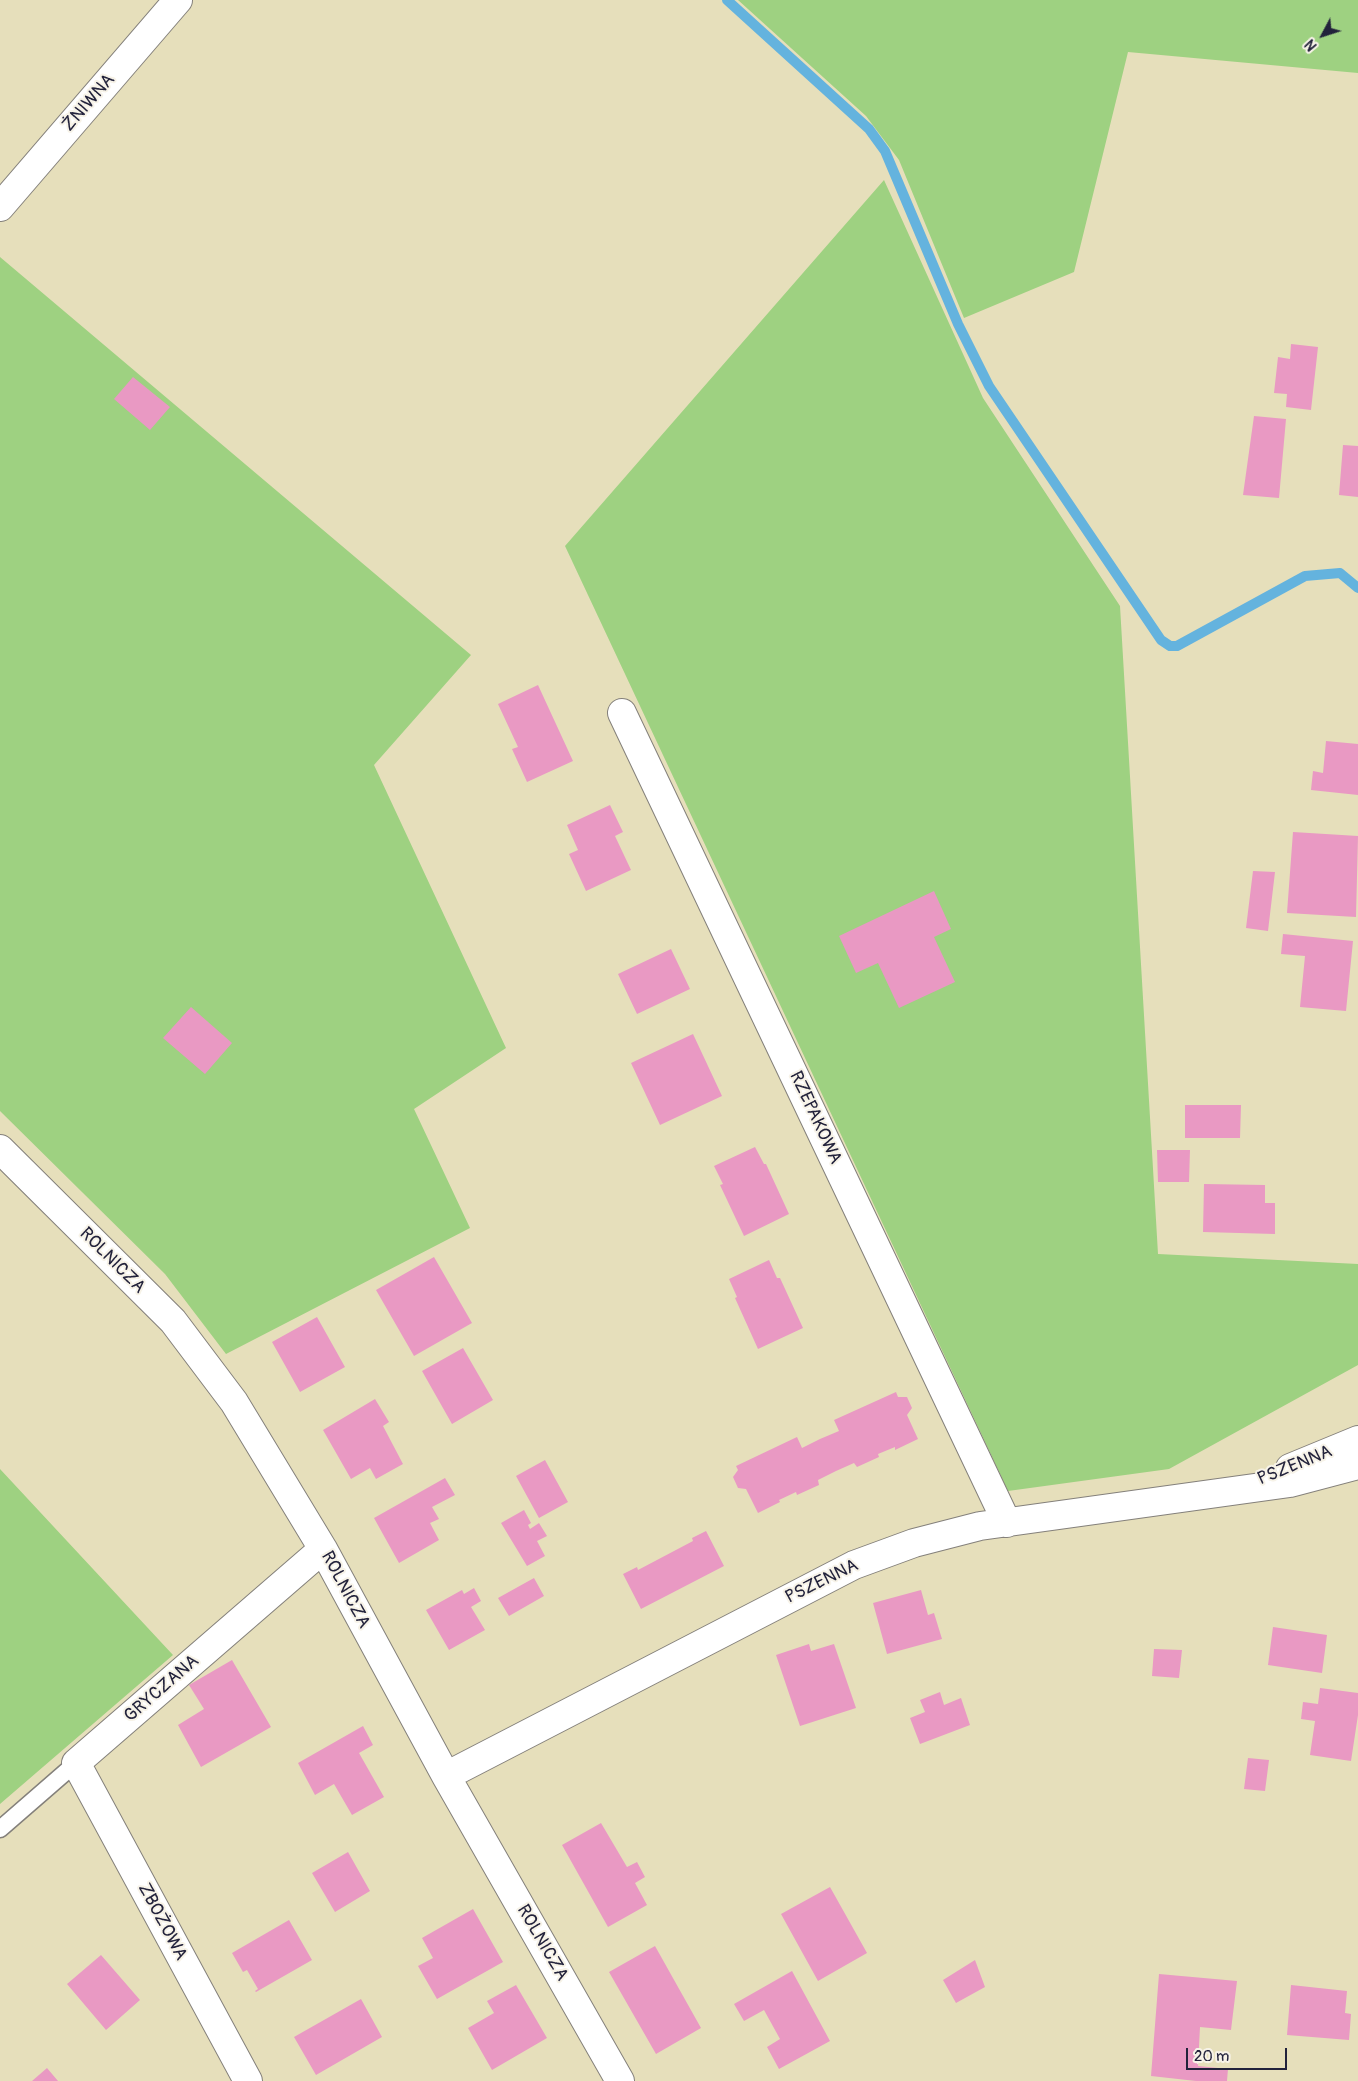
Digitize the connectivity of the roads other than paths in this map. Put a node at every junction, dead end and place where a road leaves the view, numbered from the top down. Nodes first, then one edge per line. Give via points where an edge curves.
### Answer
1 (178, 0) edge
2 (0, 206) edge
3 (622, 713) dead end
4 (0, 1149) edge
5 (1358, 1440) edge
6 (1358, 1465) edge
7 (1232, 1492) junction
8 (1007, 1523) junction
9 (323, 1549) junction
10 (76, 1763) junction
11 (446, 1776) junction
12 (0, 1830) edge
13 (248, 2081) edge
14 (620, 2081) edge

1 - 2 street, ŻNIWNA
3 - 8 street, RZEPAKOWA
4 - 9 street, ROLNICZA via 173,1321 234,1402
5 - 7 street, PSZENNA
6 - 7 street, PSZENNA via 1290,1483
7 - 8 street, PSZENNA
8 - 11 street, PSZENNA via 980,1526 914,1543 854,1565
9 - 10 street, GRYCZANA
9 - 11 street, ROLNICZA
10 - 12 lane, GRYCZANA
10 - 13 street, ZBOŻOWA
11 - 14 street, ROLNICZA

